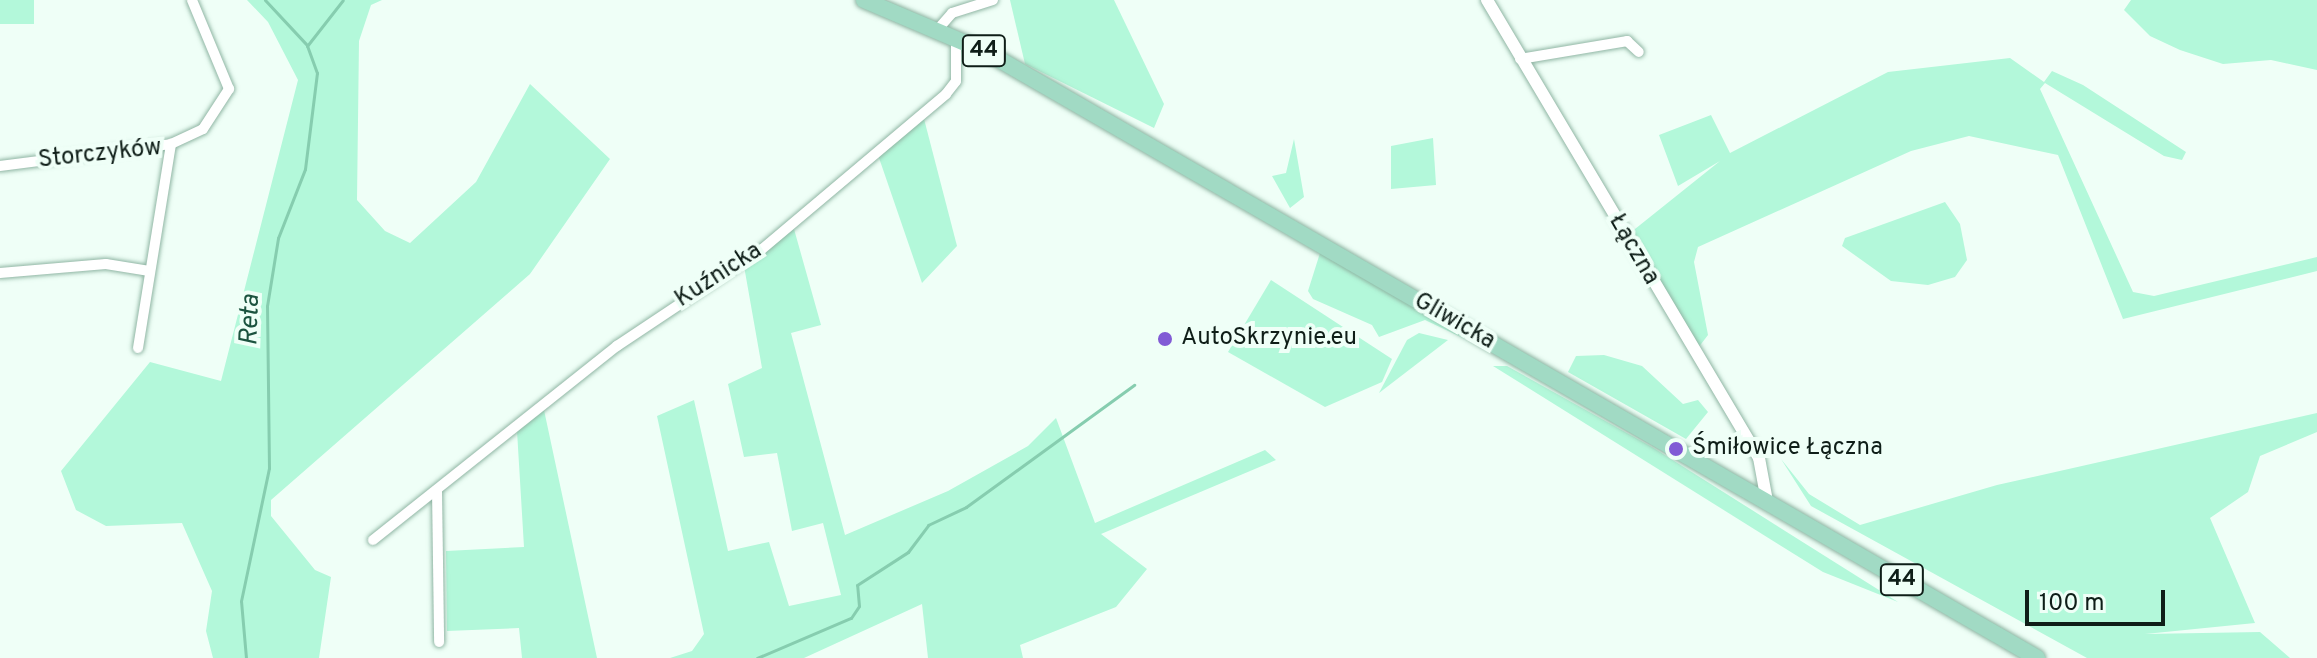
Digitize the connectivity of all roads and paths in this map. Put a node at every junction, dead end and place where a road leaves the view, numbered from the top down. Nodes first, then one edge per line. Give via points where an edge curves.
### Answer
1 (192, 0) edge
2 (864, 0) edge
3 (993, 0) edge
4 (1487, 0) edge
5 (939, 28) junction
6 (956, 37) junction
7 (1639, 52) dead end
8 (1520, 59) junction
9 (171, 144) junction
10 (0, 166) edge
11 (149, 271) junction
12 (0, 273) edge
13 (138, 348) dead end
14 (437, 490) junction
15 (1767, 501) junction
16 (373, 540) dead end
17 (439, 642) dead end
18 (2037, 658) edge

1 - 9 street via 229,89 203,129
2 - 5 main road, Gliwicka / 44
3 - 5 street via 947,16
4 - 8 street, Łączna
5 - 6 main road, Gliwicka / 44
6 - 14 street, Kuźnicka via 956,81 946,94 761,250 628,338
6 - 15 main road, Gliwicka / 44
7 - 8 street via 1627,41
8 - 15 street, Łączna via 1759,458
9 - 10 street, Storczyków
9 - 11 street, Storczyków
11 - 12 street via 106,264
11 - 13 street, Storczyków
14 - 16 street, Kuźnicka
14 - 17 street
15 - 18 main road, Gliwicka / 44

